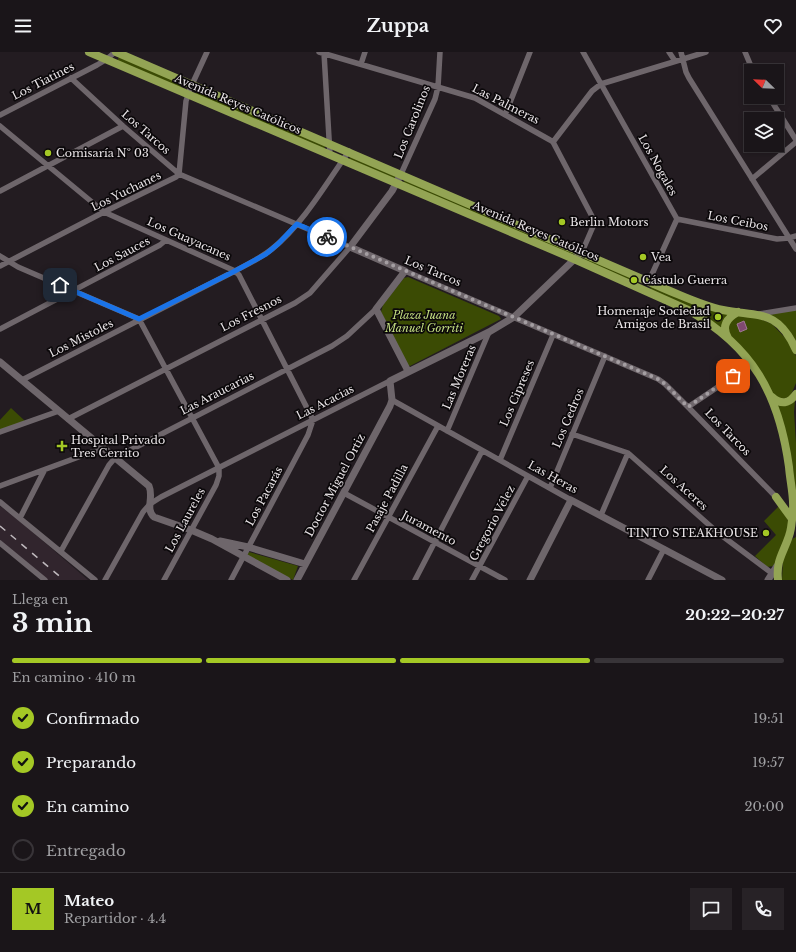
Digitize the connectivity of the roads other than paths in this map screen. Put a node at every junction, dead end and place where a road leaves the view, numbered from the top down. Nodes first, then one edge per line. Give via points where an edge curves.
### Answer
1 (89, 52) edge
2 (116, 52) edge
3 (207, 52) edge
4 (365, 52) edge
5 (440, 52) edge
6 (530, 52) edge
7 (583, 52) edge
8 (669, 52) edge
9 (681, 52) edge
10 (706, 52) edge
11 (745, 52) edge
12 (321, 53) edge
13 (107, 59) junction
14 (683, 59) junction
15 (675, 61) junction
16 (361, 64) junction
17 (750, 64) edge
18 (71, 78) junction
19 (601, 84) junction
20 (192, 85) junction
21 (438, 87) junction
22 (188, 94) junction
23 (773, 104) edge
24 (0, 115) edge
25 (505, 115) junction
26 (0, 126) edge
27 (123, 126) junction
28 (796, 141) edge
29 (553, 142) junction
30 (330, 143) junction
31 (348, 151) junction
32 (330, 155) junction
33 (342, 161) junction
34 (49, 166) junction
35 (179, 174) junction
36 (401, 174) junction
37 (752, 179) junction
38 (396, 184) junction
39 (0, 191) edge
40 (104, 212) junction
41 (677, 219) junction
42 (297, 224) junction
43 (796, 236) edge
44 (789, 238) junction
45 (166, 240) junction
46 (350, 247) junction
47 (796, 249) edge
48 (582, 252) junction
49 (0, 256) edge
50 (574, 259) junction
51 (8, 262) junction
52 (0, 266) edge
53 (235, 271) junction
54 (404, 271) junction
55 (649, 282) junction
56 (74, 291) junction
57 (645, 291) junction
58 (796, 308) edge
59 (376, 310) junction
60 (738, 312) junction
61 (759, 314) junction
62 (514, 317) junction
63 (139, 319) junction
64 (262, 320) junction
65 (0, 329) edge
66 (489, 332) junction
67 (553, 335) junction
68 (728, 338) junction
69 (796, 350) edge
70 (605, 356) junction
71 (0, 362) edge
72 (752, 364) junction
73 (166, 369) junction
74 (287, 369) junction
75 (408, 371) junction
76 (22, 380) junction
77 (390, 381) junction
78 (796, 394) edge
79 (771, 397) junction
80 (392, 400) junction
81 (688, 407) junction
82 (59, 412) junction
83 (192, 418) junction
84 (68, 419) junction
85 (313, 420) junction
86 (438, 426) junction
87 (447, 431) junction
88 (0, 432) edge
89 (572, 434) junction
90 (103, 448) junction
91 (482, 451) junction
92 (628, 453) junction
93 (115, 458) junction
94 (500, 460) junction
95 (219, 468) junction
96 (44, 471) junction
97 (528, 476) junction
98 (0, 486) edge
99 (550, 488) junction
100 (792, 491) junction
101 (344, 493) junction
102 (776, 497) junction
103 (571, 500) junction
104 (0, 502) edge
105 (150, 504) junction
106 (601, 515) junction
107 (20, 518) junction
108 (388, 518) junction
109 (792, 519) junction
110 (191, 530) junction
111 (796, 535) edge
112 (212, 539) junction
113 (436, 542) junction
114 (787, 542) junction
115 (0, 543) edge
116 (248, 547) junction
117 (664, 549) junction
118 (61, 551) junction
119 (243, 556) junction
120 (305, 564) junction
121 (480, 567) junction
122 (773, 578) edge
123 (45, 580) edge
124 (95, 580) edge
125 (105, 580) edge
126 (164, 580) edge
127 (231, 580) edge
128 (287, 580) edge
129 (297, 580) edge
130 (354, 580) edge
131 (416, 580) edge
132 (472, 580) edge
133 (505, 580) edge
134 (530, 580) edge
135 (648, 580) edge
136 (722, 580) edge

1 - 13 main road, Avenida Reyes Católicos
2 - 13 street, Los Tiatines
2 - 20 main road, Avenida Reyes Católicos
3 - 20 street
4 - 16 street
5 - 21 street, Los Carolinos
6 - 25 street
7 - 19 street, Los Nogales
8 - 15 street
9 - 14 street
10 - 14 street
11 - 17 street
12 - 16 street, Las Palmeras
12 - 30 street
13 - 18 street, Los Tiatines
13 - 22 main road, Avenida Reyes Católicos
14 - 15 street
14 - 37 street via 689,78
15 - 19 street
16 - 21 street, Las Palmeras
18 - 24 street, Los Tiatines
18 - 27 street, Los Tarcos
19 - 29 street via 592,91
19 - 41 street, Los Nogales
20 - 22 street
20 - 30 main road, Avenida Reyes Católicos
21 - 25 street, Las Palmeras via 475,98
21 - 36 street, Los Carolinos
22 - 32 main road, Avenida Reyes Católicos
22 - 35 street
23 - 28 street
25 - 29 street, Las Palmeras
26 - 34 street, Los Guayacanes
27 - 34 street
27 - 35 street, Los Tarcos
28 - 37 street
29 - 48 street via 595,222
30 - 31 main road, Avenida Reyes Católicos
30 - 32 street
31 - 33 street, Los Mistoles
31 - 36 main road, Avenida Reyes Católicos
32 - 33 main road, Avenida Reyes Católicos
33 - 38 main road, Avenida Reyes Católicos
33 - 42 street, Los Mistoles
34 - 39 street
34 - 40 street, Los Guayacanes
35 - 40 street, Los Yuchanes via 176,178
35 - 42 street, Los Tarcos
36 - 38 street, Los Fresnos
36 - 48 main road, Avenida Reyes Católicos
37 - 44 street
38 - 46 street, Los Fresnos
38 - 50 main road, Avenida Reyes Católicos
40 - 45 street, Los Guayacanes
40 - 51 street, Los Yuchanes
41 - 44 street, Los Ceibos via 777,239
41 - 55 street
42 - 46 street, Los Tarcos
42 - 53 street, Los Mistoles via 271,250
43 - 44 street, Los Ceibos
44 - 47 street
45 - 53 street, Los Guayacanes
45 - 56 street, Los Sauces
46 - 54 street, Los Tarcos
46 - 64 street, Los Fresnos via 310,293
48 - 50 street
48 - 55 main road, Avenida Reyes Católicos
49 - 51 street
50 - 57 main road, Avenida Reyes Católicos
50 - 62 street, Las Acacias
51 - 52 street, Los Yuchanes
51 - 56 street
53 - 63 street, Los Mistoles
53 - 64 street, Los Guayacanes
54 - 59 street, Las Araucarias
54 - 62 street, Los Tarcos
55 - 57 street
55 - 60 main road, Avenida Reyes Católicos via 703,304
56 - 63 street
56 - 65 street, Los Sauces
57 - 68 main road, Avenida Reyes Católicos via 688,310
58 - 61 street
59 - 74 street, Las Araucarias via 340,341
59 - 75 street
60 - 61 main road, Avenida Reyes Católicos
60 - 68 main road via 726,322
61 - 69 main road, Avenida Reyes Católicos via 782,328
62 - 66 street, Las Acacias
62 - 67 street, Los Tarcos
63 - 73 street
63 - 76 street, Los Mistoles
64 - 73 street, Los Fresnos
64 - 74 street, Los Guayacanes
66 - 75 street, Las Acacias
66 - 87 street, Las Moreras
67 - 70 street, Los Tarcos
67 - 94 street, Los Cipreses
68 - 72 main road, Avenida Reyes Católicos
70 - 81 street, Los Tarcos via 658,379
70 - 89 street, Los Cedros
71 - 76 street
72 - 79 main road, Avenida Reyes Católicos
72 - 81 street
73 - 83 street
73 - 84 street, Los Fresnos
74 - 83 street, Las Araucarias
74 - 85 street, Los Guayacanes
75 - 77 street, Las Acacias
76 - 82 street
77 - 80 street
77 - 85 street, Las Acacias
78 - 79 main road via 788,402 782,403
79 - 100 main road, Avenida Reyes Católicos via 786,442
80 - 86 street, Las Heras
80 - 101 street, Doctor Miguel Ortiz
81 - 102 street, Los Tarcos
82 - 84 street
82 - 88 street
83 - 93 street, Las Araucarias
83 - 95 street
84 - 90 street
85 - 95 street, Las Acacias
85 - 116 street, Los Pacarás via 308,435
86 - 87 street, Las Heras
86 - 108 street, Pasaje Padilla
87 - 91 street, Las Heras
89 - 92 street, Los Aceres
89 - 99 street, Los Cedros
90 - 93 street
90 - 96 street
91 - 94 street, Las Heras
91 - 113 street
92 - 106 street
92 - 122 street, Los Aceres via 716,532
93 - 105 street via 149,486
93 - 118 street, Las Araucarias
94 - 97 street, Las Heras
95 - 105 street, Las Acacias
95 - 110 street, Los Laureles via 216,485
96 - 98 street
96 - 107 street
97 - 99 street, Las Heras
97 - 121 street, Gregorio Vélez
99 - 103 street, Las Heras
100 - 102 main road via 787,497
100 - 109 main road, Avenida Reyes Católicos
101 - 108 street, Juramento
101 - 120 street, Doctor Miguel Ortiz
102 - 109 main road
103 - 106 street, Las Heras
103 - 134 street
104 - 107 street
105 - 110 street via 150,514 154,517
105 - 125 street, Las Acacias
106 - 117 street, Las Heras
107 - 118 street
108 - 113 street, Juramento
108 - 130 street, Pasaje Padilla
109 - 114 main road, Avenida Reyes Católicos
110 - 112 street
110 - 126 street, Los Laureles
111 - 114 main road
112 - 116 street
112 - 119 street
113 - 121 street, Juramento
113 - 131 street
114 - 122 main road, Avenida Reyes Católicos
115 - 123 street
116 - 119 street, Los Pacarás
116 - 120 street
117 - 135 street
117 - 136 street, Las Heras
118 - 124 street
119 - 127 street, Los Pacarás
119 - 128 street
120 - 129 street, Doctor Miguel Ortiz
121 - 132 street, Gregorio Vélez
121 - 133 street, Juramento

